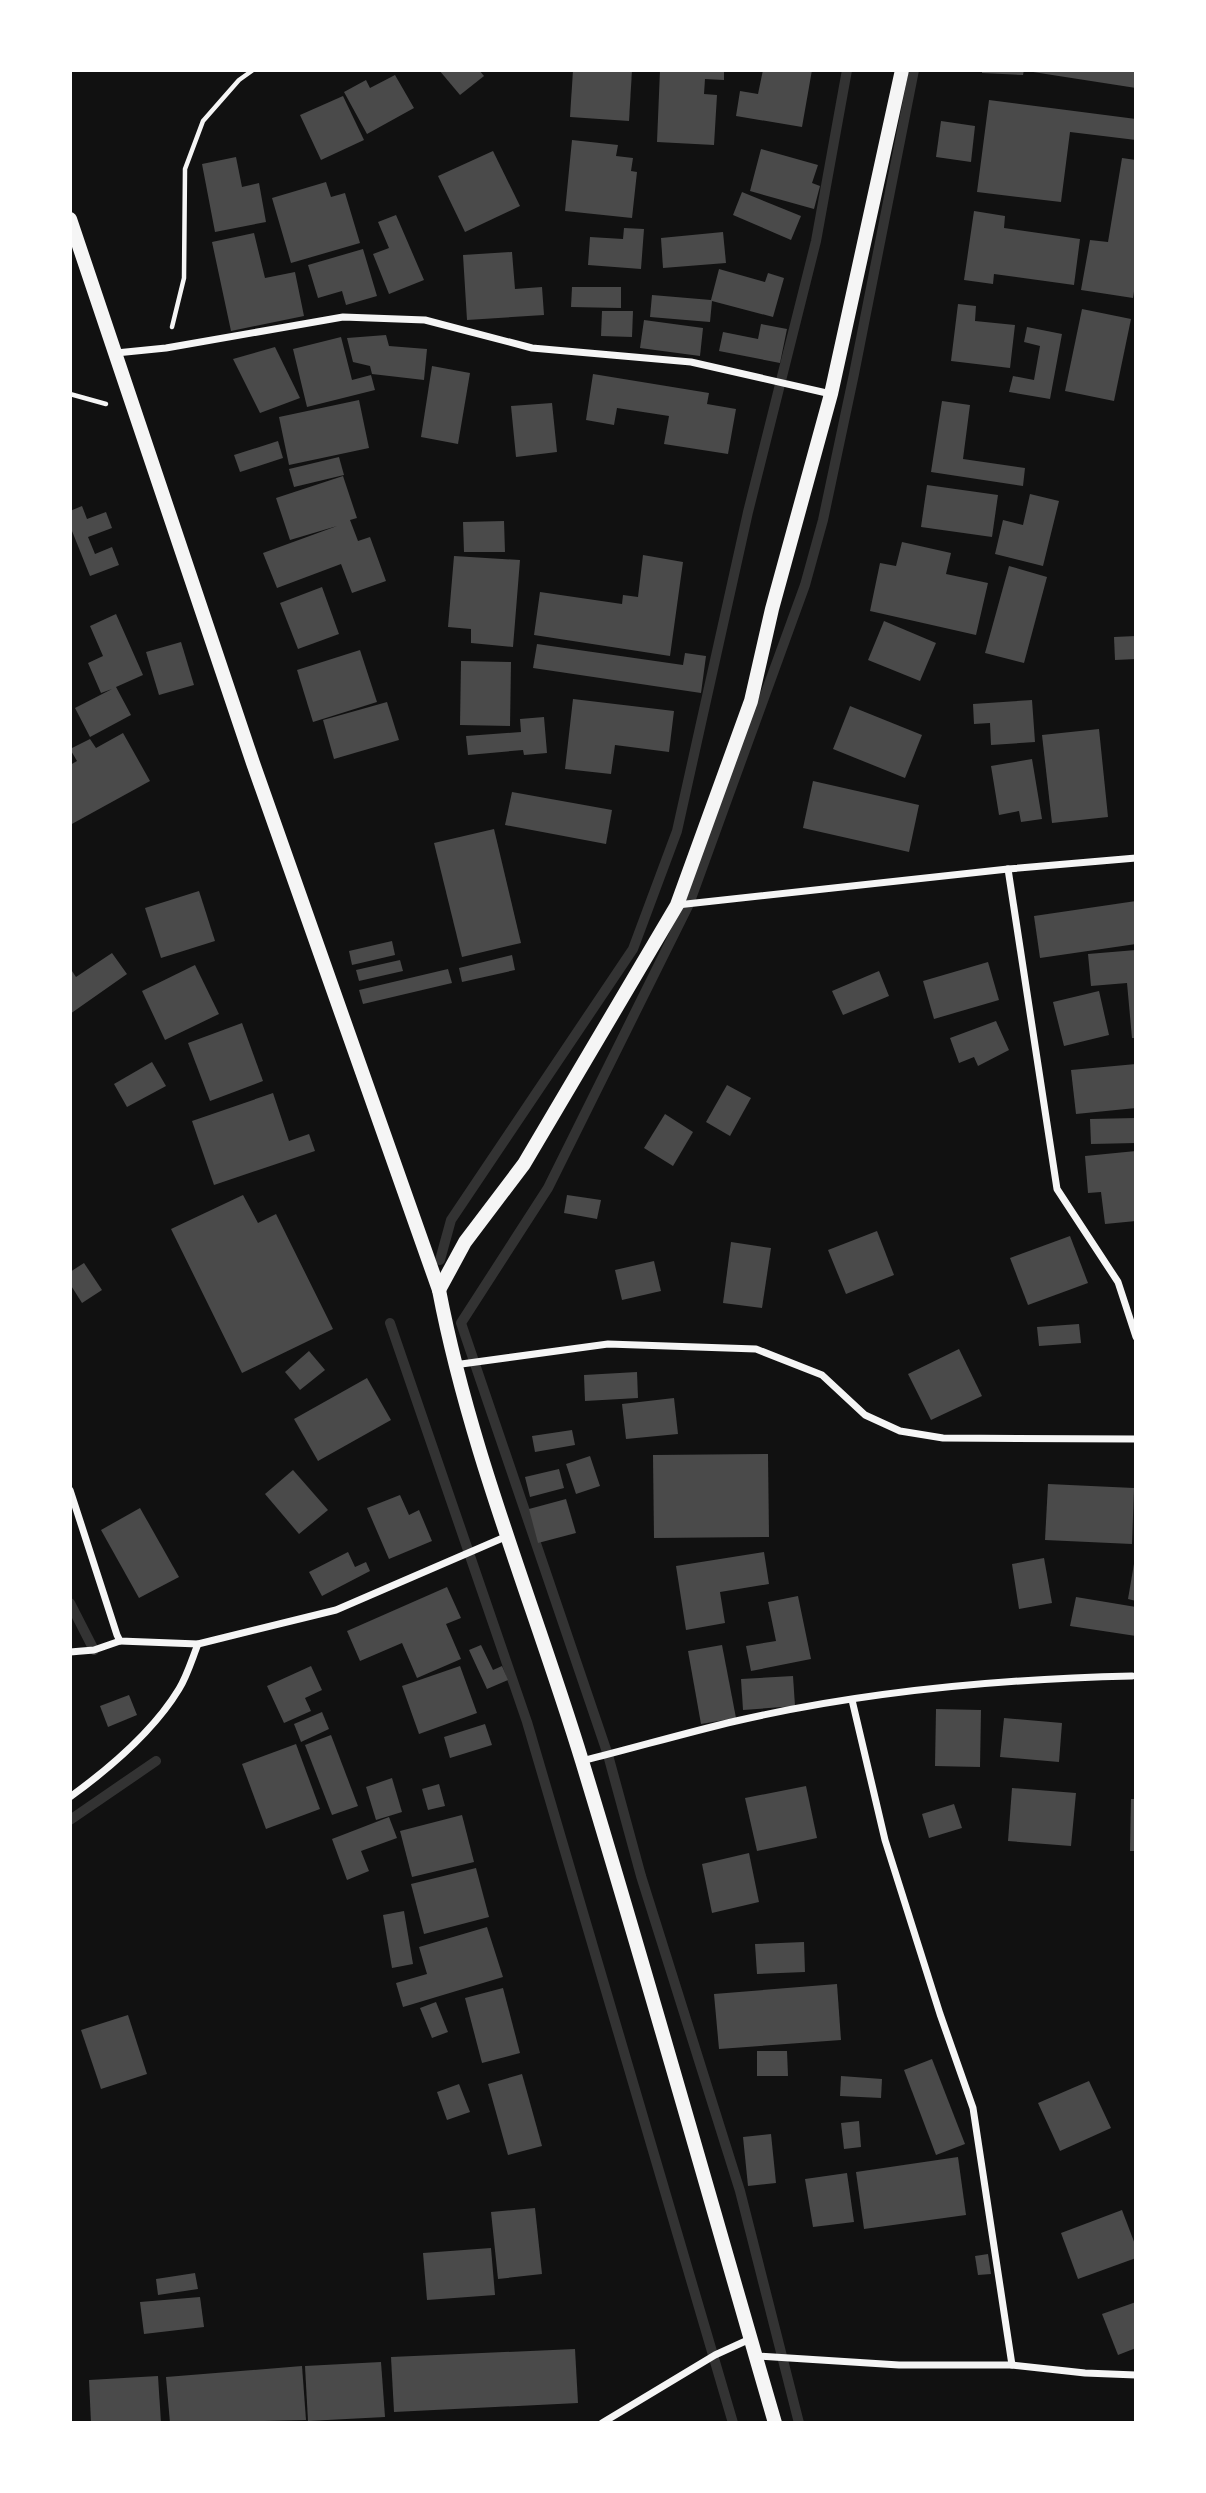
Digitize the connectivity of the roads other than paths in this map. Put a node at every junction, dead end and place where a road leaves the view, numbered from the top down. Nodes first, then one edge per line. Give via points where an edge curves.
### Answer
1 (902, 70) edge
2 (70, 219) edge
3 (115, 354) junction
4 (831, 394) junction
5 (1136, 858) edge
6 (1008, 869) junction
7 (677, 905) junction
8 (439, 1290) junction
9 (1136, 1337) edge
10 (453, 1365) junction
11 (1136, 1439) edge
12 (70, 1490) edge
13 (505, 1538) junction
14 (120, 1642) junction
15 (198, 1644) junction
16 (70, 1652) edge
17 (1132, 1676) dead end
18 (852, 1700) junction
19 (582, 1761) junction
20 (70, 1797) edge
21 (750, 2339) junction
22 (756, 2356) junction
23 (1012, 2365) junction
24 (1136, 2375) edge
25 (601, 2423) edge
26 (775, 2423) edge

1 - 4 main road
2 - 3 main road
3 - 4 street via 343,317 425,320 531,348 691,362
3 - 8 main road via 257,776
4 - 7 main road via 751,701
5 - 6 street
6 - 7 street
6 - 9 street via 1057,1189 1118,1282
7 - 8 main road via 524,1164 466,1242
8 - 10 main road
10 - 11 street via 608,1344 757,1349 822,1375 865,1415 900,1431 943,1438
10 - 13 main road
12 - 14 street
13 - 15 street via 336,1610
13 - 19 main road
14 - 15 street
14 - 16 street
15 - 20 street via 178,1690 152,1723 127,1751
17 - 18 street via 1028,1678
18 - 19 street via 738,1721
18 - 23 street via 885,1840 973,2108
19 - 21 main road
21 - 22 main road
21 - 25 street
22 - 23 street via 899,2365
22 - 26 main road
23 - 24 street

